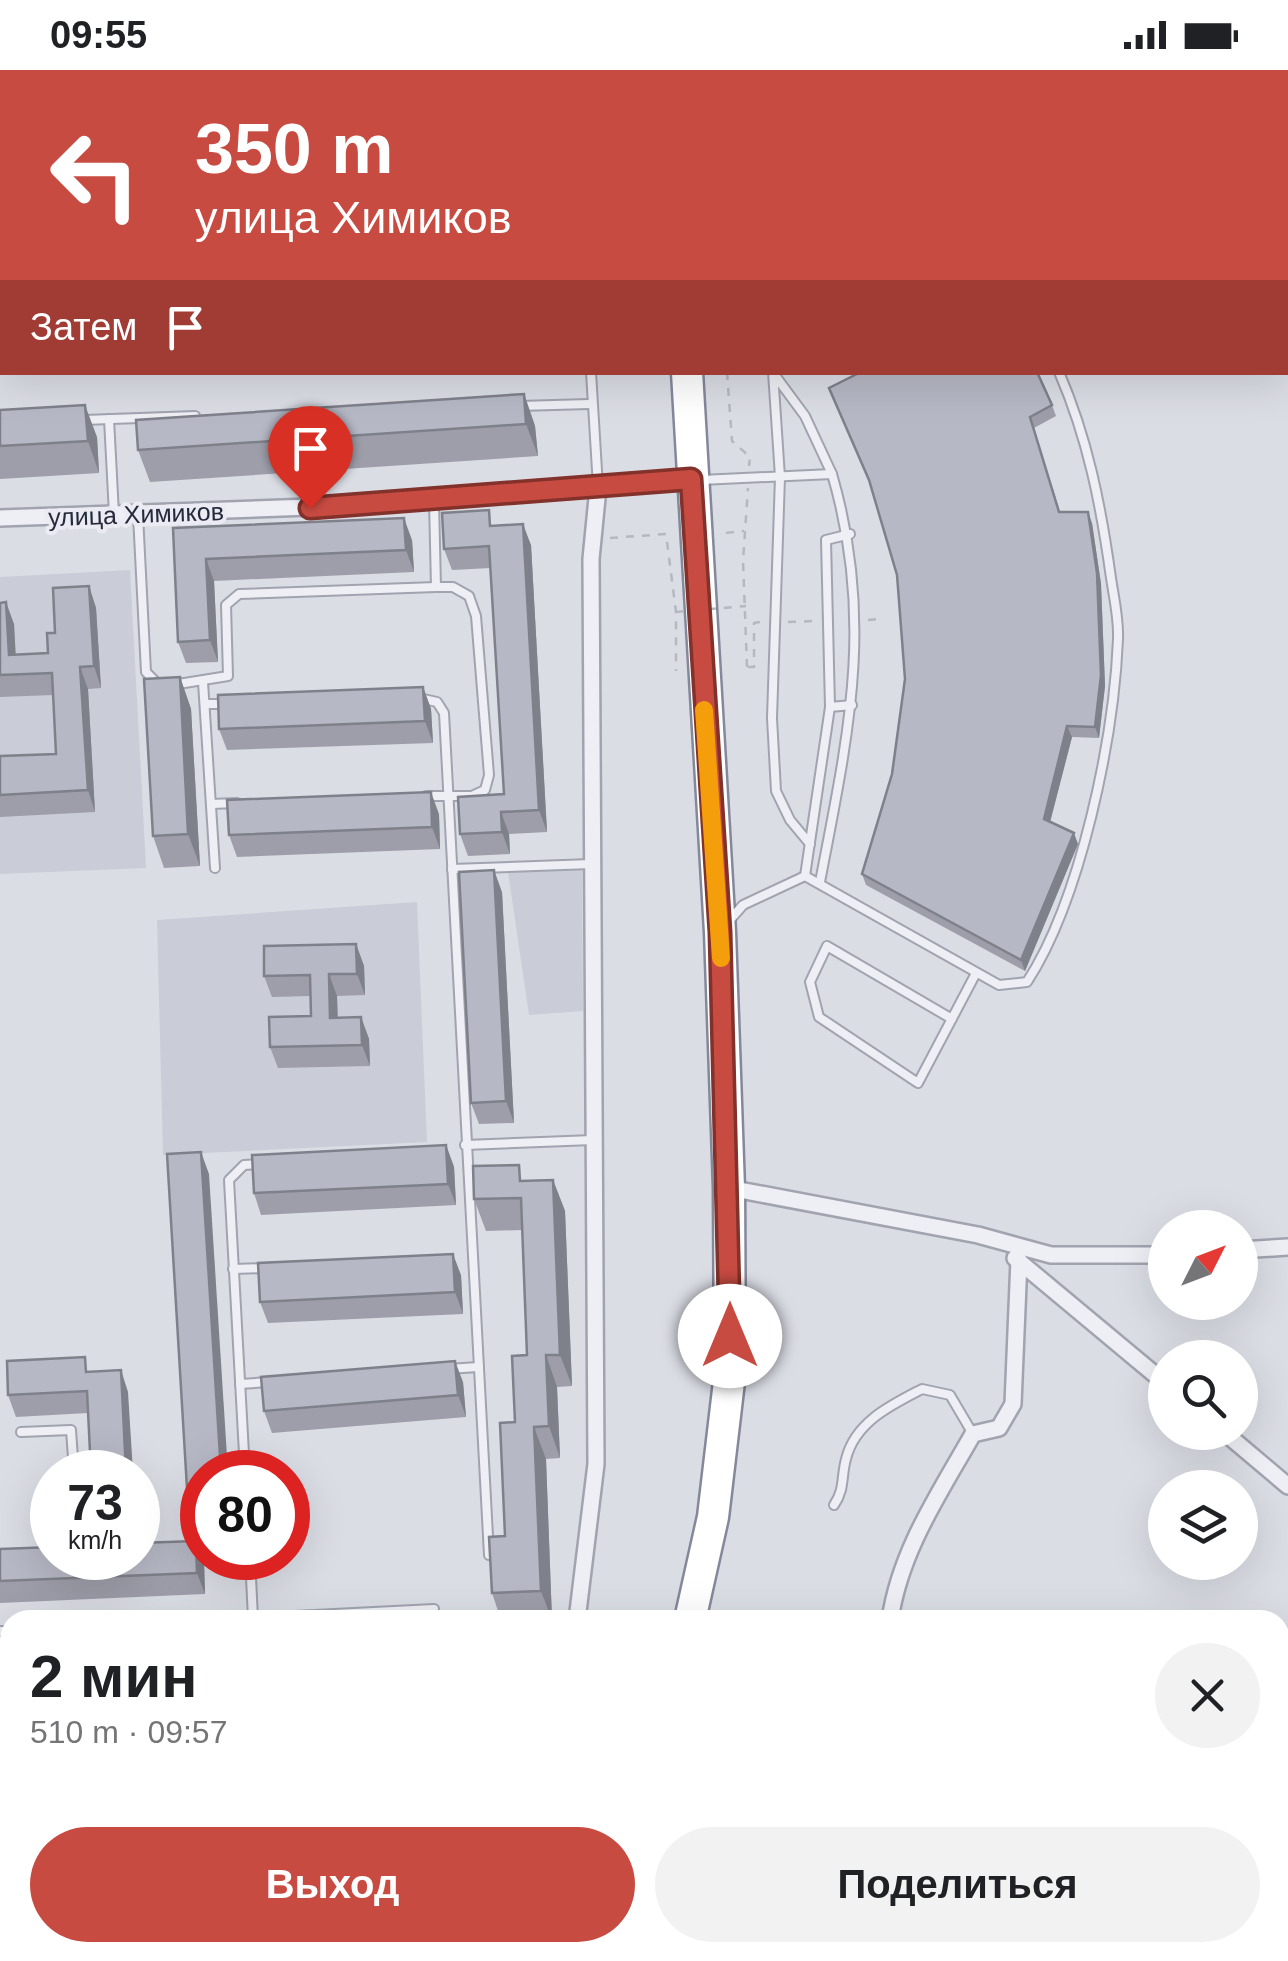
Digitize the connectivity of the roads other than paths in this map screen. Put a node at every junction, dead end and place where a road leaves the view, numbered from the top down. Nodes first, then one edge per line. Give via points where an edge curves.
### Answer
1 (591, 375) edge
2 (686, 375) edge
3 (774, 375) edge
4 (775, 375) edge
5 (1060, 375) edge
6 (589, 404) junction
7 (512, 406) edge
8 (205, 416) edge
9 (109, 419) junction
10 (73, 421) edge
11 (832, 474) junction
12 (780, 476) junction
13 (691, 479) junction
14 (598, 488) junction
15 (434, 501) junction
16 (138, 514) junction
17 (114, 515) junction
18 (0, 518) edge
19 (850, 534) junction
20 (436, 587) junction
21 (203, 682) junction
22 (404, 698) edge
23 (244, 703) edge
24 (205, 704) junction
25 (852, 705) junction
26 (830, 707) junction
27 (449, 795) junction
28 (409, 796) edge
29 (251, 802) edge
30 (211, 804) junction
31 (810, 844) junction
32 (596, 864) junction
33 (216, 868) dead end
34 (452, 868) junction
35 (805, 876) junction
36 (820, 882) junction
37 (720, 932) junction
38 (975, 975) junction
39 (952, 1019) junction
40 (598, 1140) junction
41 (465, 1150) junction
42 (447, 1155) edge
43 (281, 1164) edge
44 (730, 1188) junction
45 (978, 1235) junction
46 (1288, 1247) edge
47 (1258, 1249) edge
48 (1148, 1254) edge
49 (472, 1257) junction
50 (452, 1258) edge
51 (1019, 1260) junction
52 (273, 1267) edge
53 (234, 1269) junction
54 (478, 1367) junction
55 (1148, 1369) edge
56 (438, 1370) edge
57 (280, 1382) edge
58 (240, 1384) junction
59 (21, 1432) dead end
60 (974, 1434) junction
61 (73, 1450) edge
62 (244, 1450) edge
63 (1245, 1450) edge
64 (1288, 1486) edge
65 (834, 1505) dead end
66 (489, 1555) edge
67 (251, 1580) edge
68 (434, 1609) dead end
69 (253, 1610) edge
70 (414, 1610) edge
71 (578, 1610) edge
72 (692, 1610) edge
73 (892, 1610) edge

1 - 6 lane
2 - 13 highway
3 - 12 lane
4 - 11 lane via 805,416
5 - 38 lane via 1082,424 1119,635 1108,730 1082,844 1046,953 1027,982 999,984
6 - 7 lane
6 - 14 lane
8 - 9 lane
9 - 10 lane
9 - 17 lane
11 - 12 lane
11 - 19 lane
12 - 13 lane
12 - 31 lane via 776,791
13 - 14 street, улица Химиков
13 - 37 highway
14 - 15 street, улица Химиков
14 - 32 street via 592,538
15 - 16 street, улица Химиков
15 - 20 lane
16 - 17 street, улица Химиков
16 - 21 lane via 146,672 163,686
17 - 18 street, улица Химиков
19 - 25 lane
19 - 26 lane via 826,540
20 - 21 lane via 231,597 230,670
20 - 27 lane via 469,596 476,616 489,775 485,790
21 - 24 lane
22 - 27 lane via 437,702 444,713
23 - 24 lane
24 - 30 lane
25 - 26 lane
25 - 36 lane
26 - 31 lane
27 - 28 lane
27 - 34 lane
29 - 30 lane
30 - 33 lane
31 - 35 lane
32 - 34 lane
32 - 40 street
34 - 41 lane
35 - 36 lane
35 - 37 lane via 743,905
36 - 38 lane
37 - 44 highway
38 - 39 lane
39 - 39 lane via 918,1084 819,1017 810,982 827,946
40 - 41 lane
40 - 71 street via 596,1464
41 - 42 lane
41 - 49 lane
43 - 53 lane via 244,1165 228,1180
44 - 45 street
44 - 72 highway via 730,1373 713,1517
45 - 48 street via 1051,1254
45 - 51 street
46 - 47 street
49 - 50 lane
49 - 54 lane
51 - 55 street
51 - 60 street via 1014,1404 999,1428
52 - 53 lane
53 - 58 lane
54 - 56 lane
54 - 66 lane
57 - 58 lane
58 - 62 lane
59 - 61 lane via 72,1430
60 - 65 lane via 950,1396 922,1389 884,1409 855,1436
60 - 73 street via 901,1565
63 - 64 street
67 - 69 lane
68 - 70 lane

